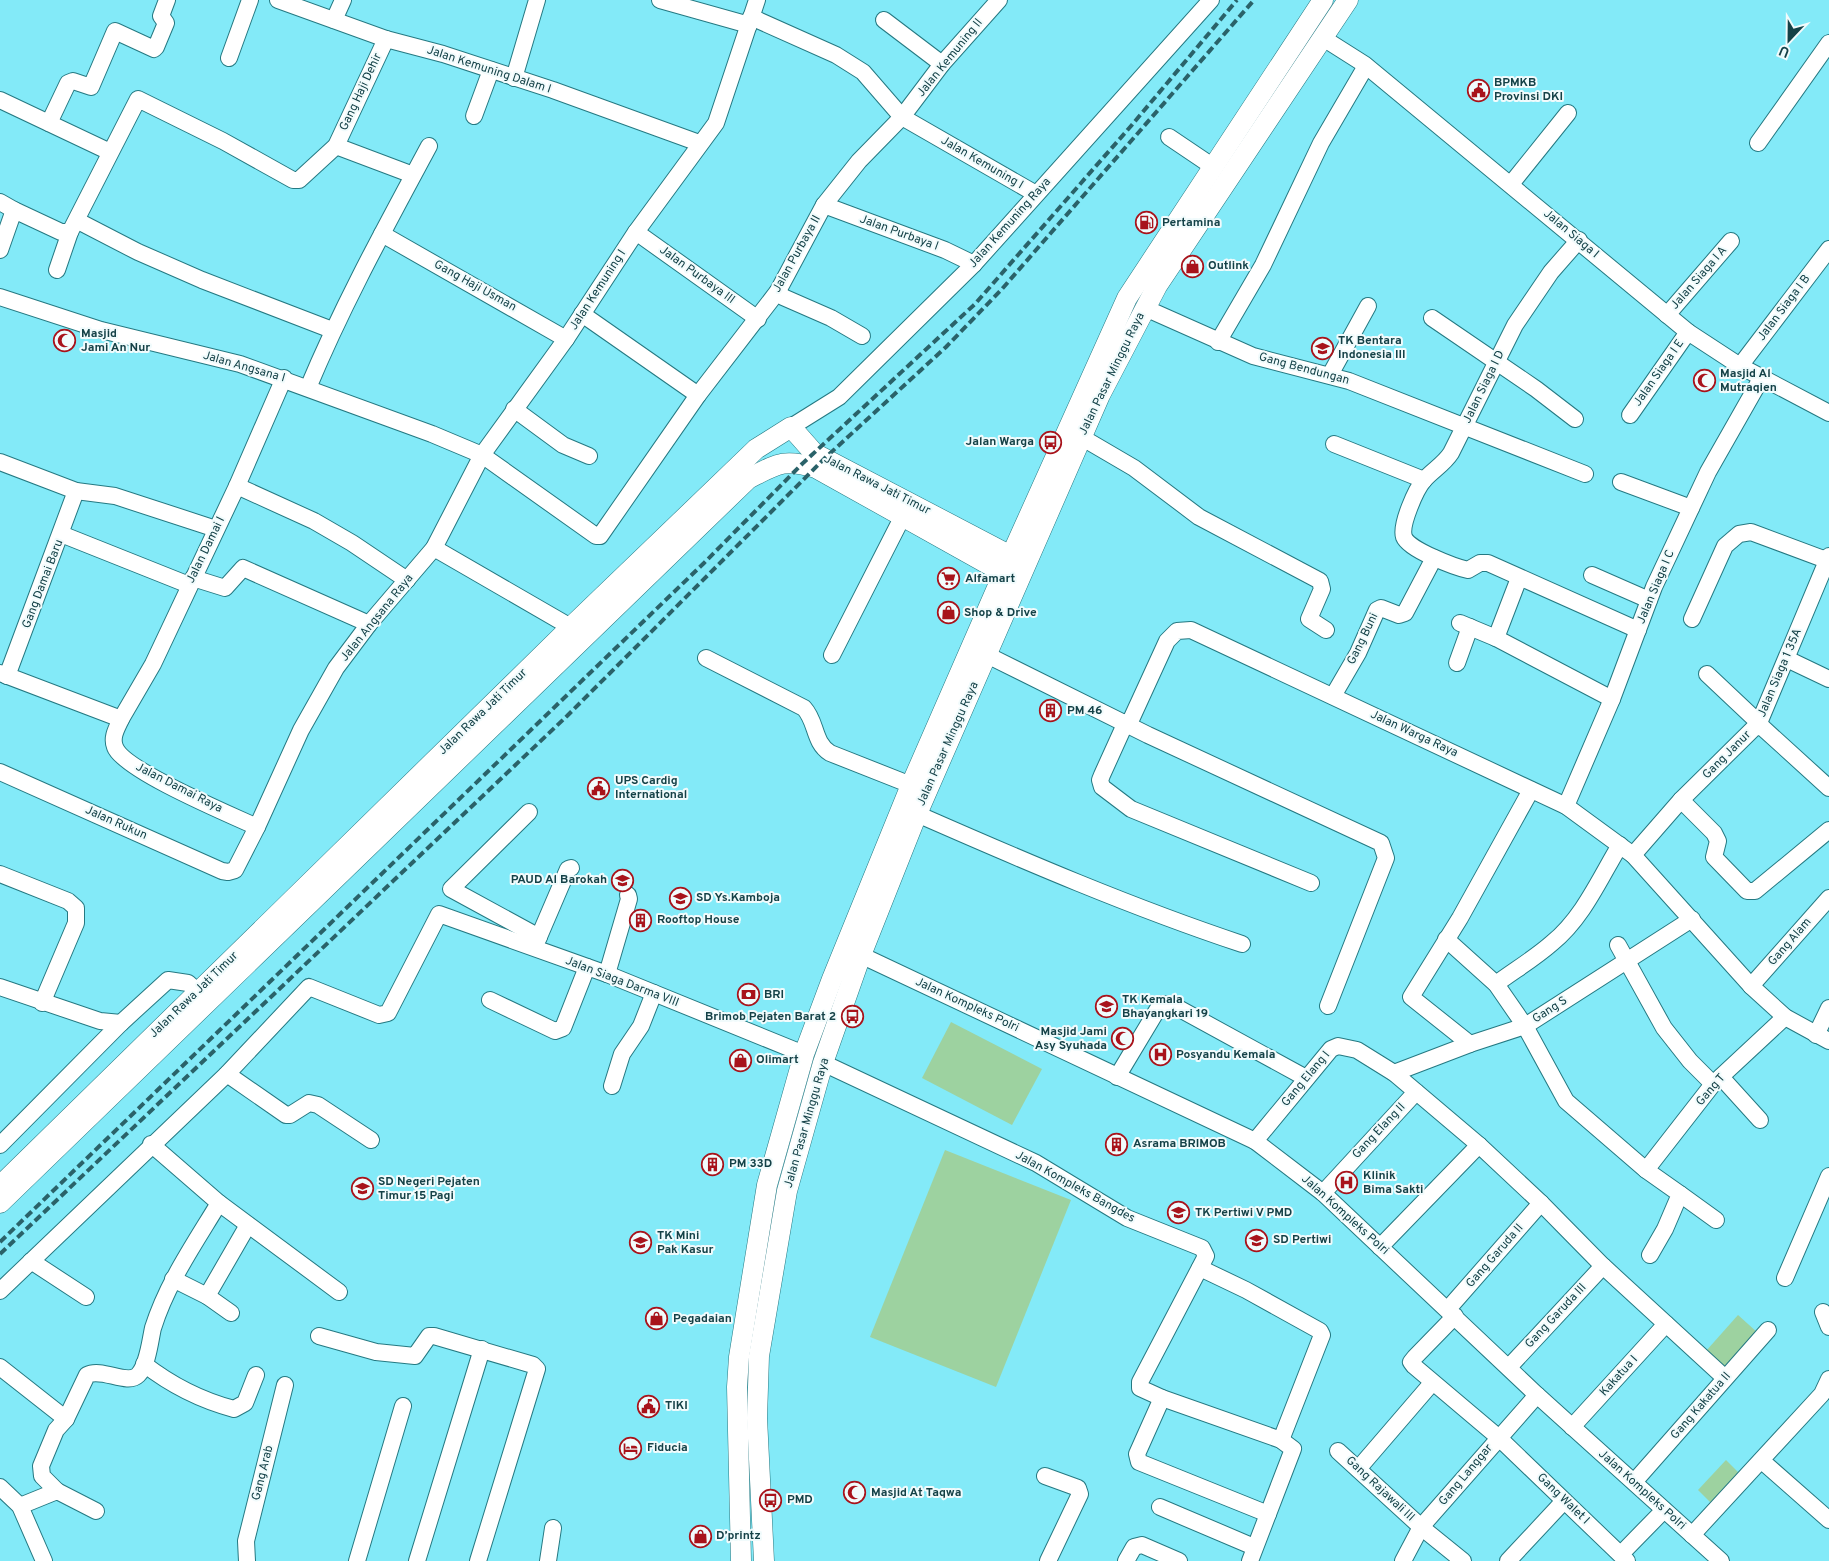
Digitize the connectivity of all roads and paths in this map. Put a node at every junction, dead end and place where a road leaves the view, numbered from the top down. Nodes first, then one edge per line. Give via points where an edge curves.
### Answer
1 (167, 0) edge
2 (250, 0) edge
3 (278, 0) edge
4 (343, 0) edge
5 (538, 0) edge
6 (660, 0) edge
7 (757, 0) edge
8 (999, 0) edge
9 (1211, 0) edge
10 (1323, 0) edge
11 (1348, 0) edge
12 (334, 20) junction
13 (884, 20) dead end
14 (750, 21) junction
15 (386, 39) junction
16 (1330, 43) junction
17 (1829, 43) edge
18 (229, 58) dead end
19 (942, 64) junction
20 (1365, 65) junction
21 (491, 70) junction
22 (514, 78) junction
23 (0, 100) edge
24 (1568, 113) dead end
25 (474, 116) dead end
26 (902, 117) junction
27 (49, 122) junction
28 (1169, 137) dead end
29 (1758, 143) dead end
30 (699, 144) junction
31 (336, 146) junction
32 (429, 146) dead end
33 (110, 152) junction
34 (1212, 166) junction
35 (413, 175) junction
36 (1511, 184) junction
37 (1036, 194) junction
38 (0, 202) edge
39 (824, 205) junction
40 (14, 210) junction
41 (74, 226) junction
42 (636, 232) junction
43 (382, 234) junction
44 (1579, 240) junction
45 (1731, 241) dead end
46 (0, 250) edge
47 (1826, 258) edge
48 (974, 264) junction
49 (57, 270) dead end
50 (778, 291) junction
51 (0, 297) edge
52 (1368, 306) dead end
53 (1145, 308) junction
54 (582, 314) junction
55 (1667, 315) junction
56 (1432, 318) dead end
57 (758, 319) junction
58 (332, 330) junction
59 (1688, 332) junction
60 (862, 336) dead end
61 (566, 339) junction
62 (1212, 339) junction
63 (1496, 362) junction
64 (1740, 366) junction
65 (1330, 375) junction
66 (1762, 376) junction
67 (284, 378) junction
68 (308, 388) junction
69 (698, 395) junction
70 (514, 409) junction
71 (1829, 413) edge
72 (1630, 415) dead end
73 (1575, 419) dead end
74 (1465, 426) junction
75 (791, 427) junction
76 (1081, 437) junction
77 (1334, 444) dead end
78 (756, 449) junction
79 (482, 455) junction
80 (589, 456) dead end
81 (0, 462) edge
82 (1585, 474) dead end
83 (748, 478) junction
84 (1424, 480) junction
85 (1621, 482) dead end
86 (236, 486) junction
87 (76, 491) junction
88 (1691, 508) junction
89 (907, 509) junction
90 (216, 528) junction
91 (61, 534) junction
92 (434, 548) junction
93 (1434, 558) junction
94 (1828, 559) edge
95 (1007, 564) junction
96 (1592, 576) dead end
97 (1519, 578) junction
98 (407, 580) junction
99 (191, 582) junction
100 (1649, 600) junction
101 (1692, 619) dead end
102 (369, 624) junction
103 (1326, 630) dead end
104 (1638, 630) junction
105 (578, 631) junction
106 (1496, 638) junction
107 (832, 655) dead end
108 (987, 655) junction
109 (706, 658) dead end
110 (1787, 659) junction
111 (1456, 663) dead end
112 (4, 674) edge
113 (1707, 674) dead end
114 (1829, 679) edge
115 (1332, 696) junction
116 (1612, 699) junction
117 (121, 719) junction
118 (1127, 723) junction
119 (0, 772) edge
120 (911, 784) junction
121 (1829, 788) edge
122 (1531, 790) junction
123 (1681, 800) junction
124 (1566, 806) junction
125 (529, 812) dead end
126 (917, 814) junction
127 (258, 827) junction
128 (1829, 830) edge
129 (1620, 845) junction
130 (1634, 855) junction
131 (571, 868) dead end
132 (232, 871) joint
133 (0, 874) edge
134 (1311, 883) dead end
135 (628, 894) dead end
136 (1829, 898) edge
137 (1692, 919) junction
138 (1446, 939) junction
139 (536, 943) junction
140 (1242, 944) dead end
141 (1618, 945) dead end
142 (858, 954) junction
143 (1627, 961) junction
144 (587, 967) junction
145 (607, 974) junction
146 (1496, 984) junction
147 (1751, 986) junction
148 (0, 987) edge
149 (654, 993) junction
150 (204, 996) junction
151 (490, 1000) dead end
152 (42, 1003) junction
153 (1328, 1006) dead end
154 (1829, 1008) edge
155 (1785, 1017) junction
156 (121, 1022) junction
157 (1525, 1026) junction
158 (1822, 1038) edge
159 (1470, 1044) junction
160 (804, 1054) junction
161 (823, 1063) junction
162 (1394, 1073) junction
163 (227, 1074) junction
164 (1117, 1077) junction
165 (1306, 1078) junction
166 (1717, 1080) junction
167 (612, 1086) dead end
168 (1416, 1092) junction
169 (1760, 1120) dead end
170 (371, 1140) dead end
171 (1255, 1140) junction
172 (152, 1144) junction
173 (0, 1145) edge
174 (1479, 1145) junction
175 (1646, 1170) junction
176 (1829, 1176) edge
177 (0, 1186) edge
178 (1323, 1193) junction
179 (1680, 1194) junction
180 (0, 1203) edge
181 (219, 1203) junction
182 (1541, 1203) junction
183 (1716, 1220) dead end
184 (248, 1225) junction
185 (1380, 1247) junction
186 (1650, 1254) dead end
187 (31, 1261) junction
188 (1603, 1266) junction
189 (1200, 1268) junction
190 (1784, 1278) dead end
191 (173, 1279) junction
192 (0, 1291) edge
193 (339, 1292) dead end
194 (207, 1296) junction
195 (86, 1297) dead end
196 (231, 1313) dead end
197 (1451, 1313) junction
198 (1666, 1324) junction
199 (1768, 1330) dead end
200 (319, 1336) dead end
201 (482, 1349) junction
202 (144, 1364) junction
203 (0, 1367) edge
204 (1509, 1367) junction
205 (256, 1375) dead end
206 (1725, 1378) junction
207 (1829, 1379) edge
208 (1432, 1384) junction
209 (285, 1386) dead end
210 (1537, 1395) junction
211 (1162, 1398) junction
212 (403, 1406) dead end
213 (66, 1419) junction
214 (1572, 1427) junction
215 (1498, 1437) junction
216 (1281, 1440) junction
217 (1338, 1451) dead end
218 (1762, 1461) junction
219 (1358, 1469) junction
220 (1045, 1476) dead end
221 (1634, 1482) junction
222 (0, 1487) edge
223 (58, 1491) junction
224 (1564, 1500) junction
225 (20, 1506) junction
226 (1160, 1508) dead end
227 (96, 1510) dead end
228 (1664, 1510) junction
229 (1268, 1514) junction
230 (1829, 1520) edge
231 (1421, 1527) junction
232 (553, 1528) dead end
233 (1692, 1535) junction
234 (1252, 1554) edge
235 (1624, 1559) edge
236 (44, 1561) edge
237 (247, 1561) edge
238 (357, 1561) edge
239 (417, 1561) edge
240 (478, 1561) edge
241 (548, 1561) edge
242 (741, 1561) edge
243 (764, 1561) edge
244 (1048, 1561) edge
245 (1126, 1561) edge
246 (1179, 1561) edge
247 (1403, 1561) edge
248 (1463, 1561) edge
249 (1508, 1561) edge
250 (1720, 1561) edge

1 - 27 street via 161,16 166,23 156,48 115,32 91,87 73,81 68,83
2 - 18 street
3 - 12 street, Jalan Kemuning Dalam I
4 - 12 street
5 - 22 street
6 - 14 street
7 - 14 street, Jalan Kemuning I
8 - 19 street, Jalan Kemuning II
9 - 37 street, Jalan Kemuning Raya
10 - 34 main road, Jalan Pasar Minggu Raya
11 - 16 main road, Jalan Pasar Minggu Raya
12 - 15 street, Jalan Kemuning Dalam I
13 - 19 street
14 - 26 street, Jalan Kemuning I via 836,55 863,72
14 - 30 street, Jalan Kemuning I via 716,123
15 - 21 street, Jalan Kemuning Dalam I
15 - 31 street, Gang Haji Dehir
16 - 20 street, Jalan Siaga I
16 - 53 main road, Jalan Pasar Minggu Raya
17 - 29 street
19 - 26 street, Jalan Kemuning II
20 - 36 street, Jalan Siaga I
20 - 62 street via 1321,143 1263,265
21 - 22 street, Jalan Kemuning Dalam I
21 - 25 street
22 - 30 street, Jalan Kemuning Dalam I
23 - 27 street
24 - 36 street
26 - 37 street, Jalan Kemuning I
26 - 39 street, Jalan Purbaya II via 859,161
27 - 33 street
28 - 34 street
30 - 42 street, Jalan Kemuning I
31 - 33 street via 297,181 139,99
31 - 35 street
32 - 35 street
33 - 41 street
34 - 95 main road, Jalan Pasar Minggu Raya via 1127,298
35 - 43 street
36 - 44 street, Jalan Siaga I
37 - 48 street, Jalan Kemuning Raya
38 - 40 street
39 - 48 street, Jalan Purbaya I
39 - 50 street, Jalan Purbaya II
40 - 41 street via 61,232
40 - 46 street
41 - 49 street
41 - 58 street
42 - 54 street, Jalan Kemuning I
42 - 57 street, Jalan Purbaya III
43 - 58 street
43 - 61 street, Gang Haji Usman
44 - 55 street, Jalan Siaga I
44 - 63 street, Jalan Siaga I D via 1533,296
45 - 55 street, Jalan Siaga I A
47 - 64 street, Jalan Siaga I B
48 - 75 street, Jalan Kemuning Raya via 840,397
50 - 57 street, Jalan Purbaya II
50 - 60 street via 783,297
51 - 67 street, Jalan Angsana I via 101,330
52 - 65 street
53 - 62 street, Gang Bendungan
53 - 76 main road, Jalan Pasar Minggu Raya
54 - 61 street, Jalan Kemuning I
54 - 69 street
55 - 59 street, Jalan Siaga I
56 - 63 street
57 - 69 street, Jalan Purbaya II
58 - 68 street
59 - 64 street, Jalan Siaga I
59 - 72 street, Jalan Siaga I E
61 - 70 street, Jalan Kemuning I
62 - 65 street, Gang Bendungan via 1253,356
63 - 73 street
63 - 74 street, Jalan Siaga I D
64 - 66 street, Jalan Siaga I
65 - 74 street, Gang Bendungan
66 - 71 street, Jalan Siaga I
66 - 88 street, Jalan Siaga I C
67 - 68 street, Jalan Angsana I
67 - 86 street, Jalan Damai I
68 - 79 street, Jalan Angsana I
69 - 79 street, Jalan Purbaya II via 600,536
70 - 79 street, Jalan Kemuning I
70 - 80 street via 563,445
74 - 82 street, Gang Bendungan
74 - 84 street, Jalan Siaga I D via 1447,459
75 - 78 main road, Jalan Rawa Jati Timur
75 - 89 main road, Jalan Rawa Jati Timur via 814,453
76 - 103 street via 1137,470 1200,518 1320,581 1322,589 1309,619
76 - 108 main road, Jalan Pasar Minggu Raya
77 - 84 street
78 - 83 main road
78 - 105 main road, Jalan Rawa Jati Timur
79 - 92 street, Jalan Kemuning I
81 - 87 street
83 - 89 main road, Jalan Rawa Jati Timur via 781,462 802,464
83 - 105 main road, Jalan Rawa Jati Timur
84 - 93 street, Jalan Siaga I D via 1403,530 1405,539
85 - 88 street
86 - 90 street, Jalan Damai I
86 - 98 street via 322,526
87 - 90 street via 115,496
87 - 91 street, Gang Damai Baru
88 - 100 street, Jalan Siaga I C
89 - 95 main road, Jalan Rawa Jati Timur
89 - 107 street
90 - 99 street, Jalan Damai I
91 - 99 street
91 - 112 street, Gang Damai Baru
92 - 98 street, Jalan Angsana Raya
92 - 105 street
93 - 97 street via 1468,570 1480,563 1488,563
93 - 115 street, Gang Buni via 1404,614 1399,616 1381,608 1376,610 1358,652
94 - 101 street via 1751,532 1739,534 1725,546
94 - 110 street, Jalan Siaga 1 35A
95 - 120 main road, Jalan Pasar Minggu Raya
96 - 100 street
97 - 104 street
97 - 106 street
98 - 102 street, Jalan Angsana Raya
99 - 102 street via 225,588 243,568
99 - 117 street, Jalan Damai I via 153,664
100 - 104 street, Jalan Siaga I C
102 - 127 street, Jalan Angsana Raya via 336,668 301,730
104 - 116 street, Jalan Siaga I C
105 - 150 main road, Jalan Rawa Jati Timur
106 - 111 street via 1465,625
106 - 116 street
108 - 118 street
108 - 126 main road, Jalan Pasar Minggu Raya
109 - 120 street via 804,708 812,719 820,745 830,753
110 - 113 street, Jalan Siaga 1 35A via 1759,723
110 - 114 street
112 - 117 street
115 - 118 street, Jalan Warga Raya via 1191,630 1184,630 1172,634 1167,641
115 - 122 street, Jalan Warga Raya
116 - 124 street, Jalan Siaga I C
117 - 127 street, Jalan Damai Raya via 113,735 114,746 124,760
118 - 134 street via 1100,780 1102,787 1131,809
118 - 153 street via 1376,839 1384,847 1386,858
119 - 132 street, Jalan Rukun via 222,871
120 - 142 main road, Jalan Pasar Minggu Raya
121 - 123 street, Gang Janur via 1763,728 1756,726
122 - 124 street, Jalan Warga Raya
122 - 138 street
123 - 128 street via 1714,833 1718,841 1714,857 1747,891 1755,891
123 - 130 street, Gang Janur
124 - 129 street, Jalan Warga Raya
125 - 139 street via 451,889
126 - 140 street via 1163,918
126 - 142 main road, Jalan Pasar Minggu Raya
127 - 132 street, Jalan Angsana Raya via 239,865
129 - 130 street, Jalan Warga Raya
129 - 146 street via 1581,911 1568,926 1553,942
130 - 137 street, Jalan Warga Raya
131 - 139 street via 568,868
133 - 152 street via 68,901 76,908 76,923
135 - 145 street via 630,899
136 - 147 street, Gang Alam
137 - 143 street, Gang S
137 - 147 street, Jalan Warga Raya
138 - 146 street
138 - 159 street via 1412,999
139 - 144 street, Jalan Siaga Darma VIII
139 - 163 street, Jalan Siaga Darma VIII via 439,914 388,1013 379,1016 309,987
141 - 143 street
142 - 160 main road, Jalan Pasar Minggu Raya
142 - 161 main road, Jalan Pasar Minggu Raya
142 - 164 street, Jalan Kompleks Polri
143 - 157 street, Gang S
143 - 166 street via 1664,1028 1690,1061
144 - 145 street, Jalan Siaga Darma VIII
144 - 151 street via 560,1031
145 - 149 street, Jalan Siaga Darma VIII
146 - 157 street
147 - 155 street, Jalan Warga Raya
148 - 152 street
149 - 160 street, Jalan Siaga Darma VIII
149 - 167 street via 641,1026 622,1054
150 - 156 street via 188,983 168,980
150 - 177 main road, Jalan Rawa Jati Timur
150 - 180 main road, Jalan Rawa Jati Timur
152 - 156 street via 100,1021
154 - 158 street
155 - 158 street, Jalan Warga Raya
155 - 166 street, Gang T
156 - 173 street
157 - 159 street, Gang S
157 - 175 street via 1566,1101
159 - 162 street, Gang S
160 - 242 main road, Jalan Pasar Minggu Raya via 767,1185 739,1357
161 - 189 street, Jalan Kompleks Bangdes via 1036,1163 1127,1218 1202,1248 1206,1256
161 - 243 main road, Jalan Pasar Minggu Raya via 787,1191 759,1356 758,1418
162 - 165 street, Gang Elang I via 1357,1050 1338,1046 1322,1057
162 - 168 street
163 - 170 street via 286,1115 309,1103 318,1105
163 - 172 street
164 - 165 street via 1159,1007 1164,1004 1178,1008
164 - 171 street, Jalan Kompleks Polri
165 - 171 street, Gang Elang I
166 - 169 street
166 - 175 street, Gang T
168 - 174 street
168 - 178 street, Gang Elang II
171 - 178 street, Jalan Kompleks Polri
172 - 181 street
172 - 187 street
174 - 182 street
174 - 185 street
175 - 179 street
176 - 190 street
178 - 185 street, Jalan Kompleks Polri
179 - 183 street
179 - 186 street
181 - 184 street
181 - 191 street
182 - 188 street
182 - 197 street, Gang Garuda II
184 - 193 street
184 - 194 street
185 - 197 street, Jalan Kompleks Polri
187 - 192 street
187 - 195 street
188 - 198 street
188 - 204 street, Gang Garuda III
189 - 211 street via 1140,1382 1143,1391
189 - 216 street via 1246,1290 1322,1335
191 - 194 street
191 - 202 street via 154,1325
194 - 196 street
197 - 204 street, Jalan Kompleks Polri
197 - 208 street, Gang Garuda II via 1411,1362
198 - 206 street
198 - 214 street, Kakatua I
199 - 206 street, Gang Kakatua II
200 - 201 street via 376,1352 415,1356 429,1336
201 - 239 street
201 - 240 street via 534,1365 537,1375
202 - 205 street via 182,1390 234,1409 245,1403
202 - 213 street via 138,1375 131,1378 94,1372 87,1375
203 - 213 street
204 - 210 street, Jalan Kompleks Polri
206 - 221 street, Gang Kakatua II
207 - 218 street via 1822,1394
208 - 215 street, Gang Walet I
208 - 219 street
209 - 237 street, Gang Arab via 246,1541
210 - 214 street, Jalan Kompleks Polri
210 - 215 street, Gang Langgar
211 - 216 street
211 - 229 street via 1137,1454 1139,1462
212 - 238 street
213 - 223 street via 56,1430 41,1466 42,1476
214 - 221 street, Jalan Kompleks Polri
215 - 224 street, Gang Walet I
215 - 231 street, Gang Langgar
216 - 229 street via 1294,1452
217 - 219 street, Gang Rajawali III
218 - 230 street
218 - 233 street
219 - 231 street, Gang Rajawali III
220 - 244 street via 1078,1488 1080,1494
221 - 228 street, Jalan Kompleks Polri
222 - 225 street
223 - 225 street
223 - 227 street
224 - 235 street, Gang Walet I
224 - 249 street
225 - 236 street
226 - 234 street
228 - 233 street, Jalan Kompleks Polri
228 - 235 street
229 - 234 street
231 - 247 street, Gang Langgar
231 - 248 street, Gang Rajawali III
232 - 241 street
233 - 250 street, Jalan Kompleks Polri
245 - 246 street via 1134,1547 1142,1545

